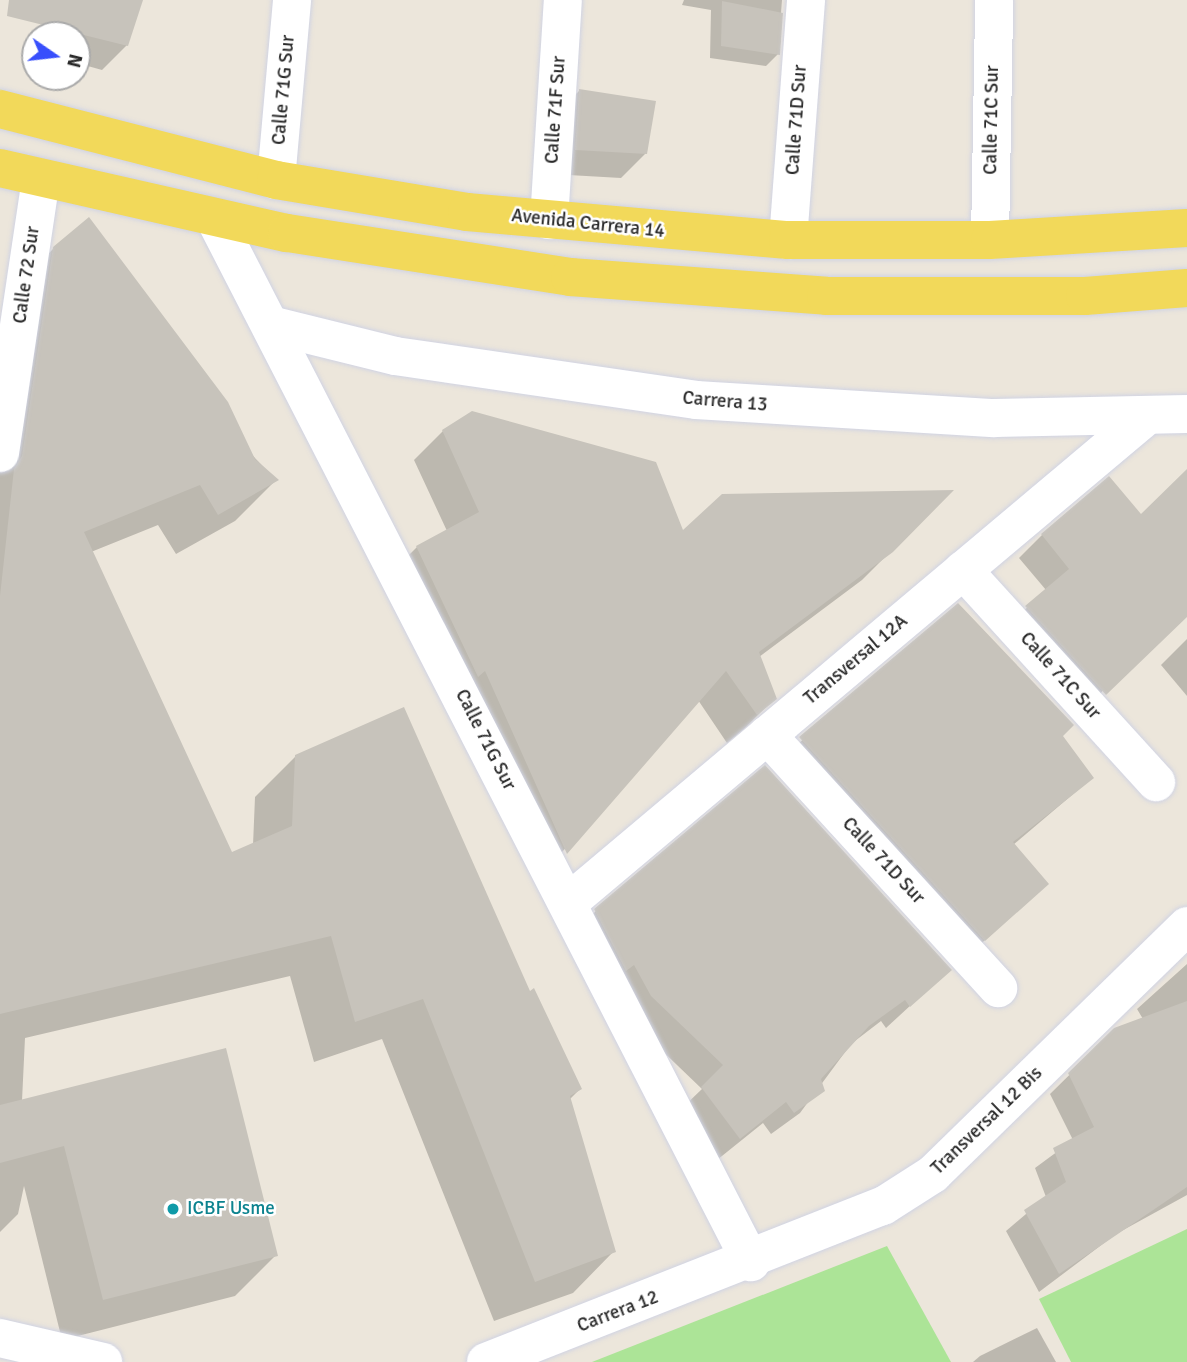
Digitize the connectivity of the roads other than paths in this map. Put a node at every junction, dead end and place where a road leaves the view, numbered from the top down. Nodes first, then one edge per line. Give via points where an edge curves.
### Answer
1 (292, 0) edge
2 (563, 0) edge
3 (806, 0) edge
4 (994, 0) edge
5 (0, 109) edge
6 (0, 168) edge
7 (41, 180) junction
8 (276, 180) junction
9 (215, 219) junction
10 (549, 219) junction
11 (1187, 228) edge
12 (788, 240) junction
13 (990, 240) junction
14 (1187, 288) edge
15 (270, 325) junction
16 (1187, 414) edge
17 (1143, 419) junction
18 (1, 443) edge
19 (963, 570) junction
20 (767, 735) junction
21 (1157, 782) dead end
22 (569, 902) junction
23 (1187, 926) edge
24 (999, 988) dead end
25 (751, 1262) junction
26 (0, 1338) edge
27 (103, 1362) edge
28 (486, 1362) edge

1 - 8 street, Calle 71G Sur
2 - 10 street, Calle 71F Sur
3 - 12 street, Calle 71D Sur
4 - 13 street, Calle 71C Sur
5 - 8 main road, Avenida Carrera 14
6 - 7 main road
7 - 9 main road
7 - 18 street, Calle 72 Sur
8 - 10 main road, Avenida Carrera 14
9 - 14 main road via 404,254 696,290 950,298
9 - 15 street, Calle 71G Sur
10 - 12 main road, Avenida Carrera 14
11 - 13 main road, Avenida Carrera 14
12 - 13 main road, Avenida Carrera 14
15 - 17 street, Carrera 13 via 395,356 696,400 845,412
15 - 22 street, Calle 71G Sur
16 - 17 street, Carrera 13
17 - 19 street, Transversal 12A
19 - 20 street, Transversal 12A
19 - 21 street, Calle 71C Sur
20 - 22 street, Transversal 12A
20 - 24 street, Calle 71D Sur
22 - 25 street, Calle 71G Sur
23 - 25 street, Transversal 12 Bis via 933,1174 883,1206
25 - 28 street, Carrera 12
26 - 27 street

